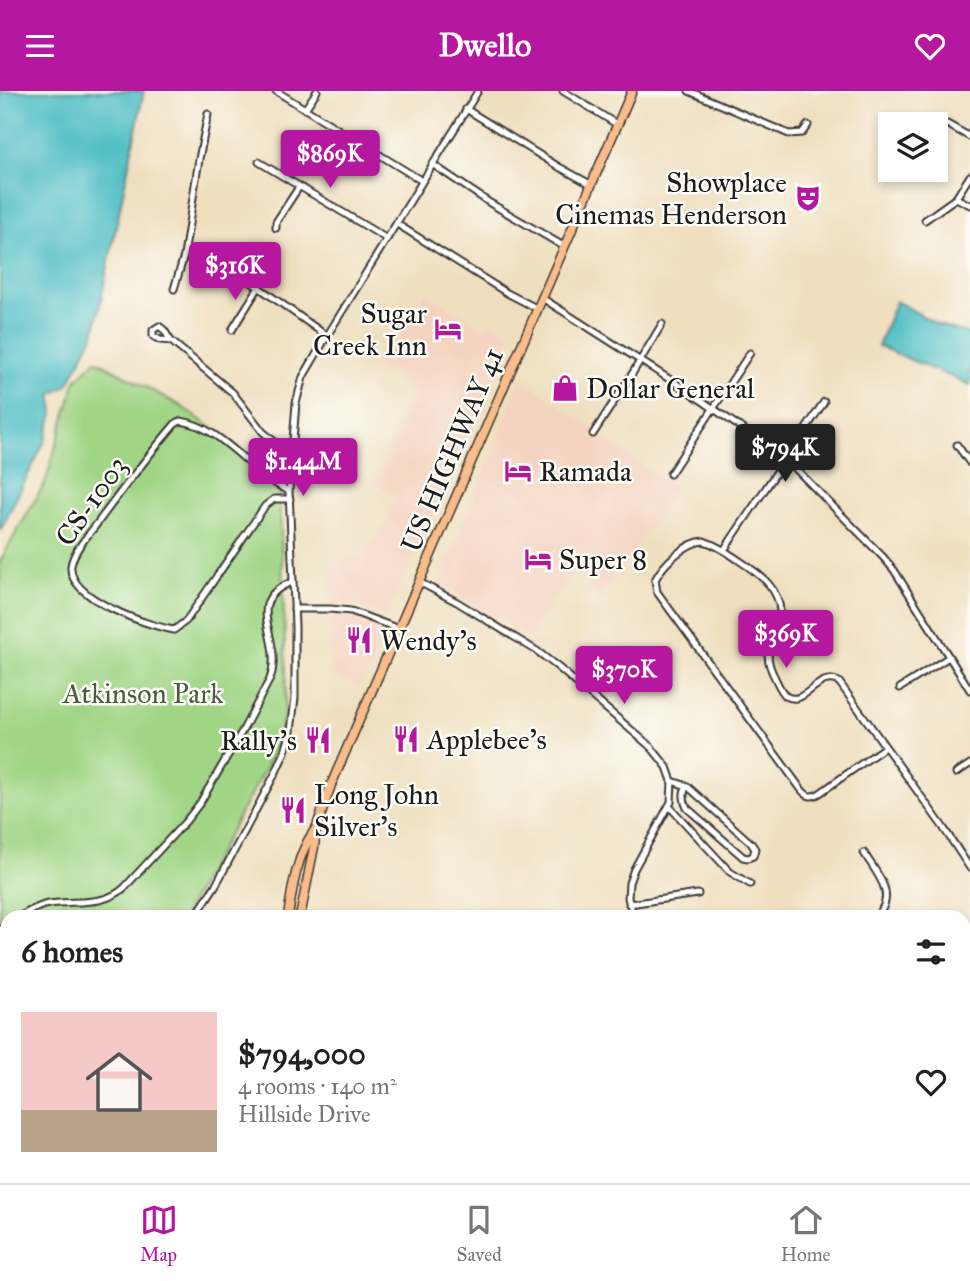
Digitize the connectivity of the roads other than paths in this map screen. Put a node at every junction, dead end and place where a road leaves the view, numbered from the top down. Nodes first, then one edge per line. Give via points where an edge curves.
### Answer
1 (276, 91) edge
2 (317, 91) edge
3 (478, 91) edge
4 (563, 91) edge
5 (632, 91) edge
6 (689, 91) edge
7 (305, 109) junction
8 (466, 109) junction
9 (208, 114) dead end
10 (618, 125) junction
11 (808, 125) dead end
12 (948, 125) edge
13 (970, 137) edge
14 (259, 162) dead end
15 (432, 164) junction
16 (970, 176) edge
17 (422, 181) junction
18 (592, 185) junction
19 (299, 187) junction
20 (956, 198) junction
21 (970, 205) edge
22 (925, 220) dead end
23 (397, 225) junction
24 (276, 228) dead end
25 (387, 239) junction
26 (565, 247) junction
27 (186, 249) junction
28 (259, 287) junction
29 (174, 289) dead end
30 (542, 299) junction
31 (538, 309) junction
32 (662, 324) dead end
33 (232, 330) dead end
34 (327, 336) junction
35 (171, 341) dead end
36 (750, 353) dead end
37 (640, 361) junction
38 (824, 402) dead end
39 (714, 409) junction
40 (593, 434) dead end
41 (957, 445) dead end
42 (293, 448) junction
43 (786, 459) junction
44 (970, 463) edge
45 (670, 474) dead end
46 (289, 491) junction
47 (290, 499) junction
48 (724, 550) junction
49 (292, 582) junction
50 (419, 582) junction
51 (294, 609) junction
52 (399, 629) junction
53 (949, 657) junction
54 (900, 688) dead end
55 (970, 690) edge
56 (885, 747) junction
57 (970, 764) edge
58 (956, 773) dead end
59 (672, 782) junction
60 (687, 786) junction
61 (669, 806) junction
62 (316, 829) junction
63 (864, 853) dead end
64 (970, 868) edge
65 (750, 884) dead end
66 (698, 894) dead end
67 (629, 904) junction
68 (32, 910) edge
69 (200, 910) edge
70 (289, 910) edge
71 (301, 910) edge
72 (631, 910) edge
73 (882, 910) edge

1 - 7 street
2 - 7 street
3 - 8 street
4 - 10 street
5 - 10 highway, US HIGHWAY 41
6 - 11 street via 789,134 802,133
7 - 17 street
8 - 15 street
8 - 18 street
9 - 27 street
10 - 18 highway, US HIGHWAY 41
12 - 13 street
14 - 19 street
15 - 17 street
15 - 26 street
16 - 20 street
17 - 23 street
18 - 26 highway, US HIGHWAY 41
19 - 24 street
19 - 25 street
20 - 21 street
20 - 22 street
23 - 25 street
23 - 31 street
25 - 34 street
26 - 30 highway, US HIGHWAY 41
27 - 28 street
27 - 29 street
28 - 33 street
28 - 34 street
30 - 31 highway, US HIGHWAY 41
30 - 37 street
31 - 50 highway, US HIGHWAY 41
32 - 37 street
34 - 42 street via 297,394
35 - 42 street via 233,393 278,445
36 - 39 street
37 - 39 street
37 - 40 street
38 - 43 street
39 - 43 street
39 - 45 street
41 - 44 street
42 - 46 street
43 - 48 street
43 - 53 street via 883,557
46 - 47 street
46 - 47 street, CS-1003 via 205,429 180,421 81,546 72,561 72,574 82,590 111,609 174,630 186,621 265,506 274,499
47 - 49 street
48 - 56 street via 759,574 775,594 780,618 768,661 782,691 795,698 822,681 835,679
48 - 56 street via 704,541 691,544 659,573 656,588 800,789 815,796
49 - 51 street
49 - 68 street via 275,590 266,605 274,659 270,678 206,794 186,821 116,894
50 - 52 highway, US HIGHWAY 41
50 - 59 street via 559,668 651,747
51 - 52 street via 351,611
51 - 69 street via 295,698 289,741
52 - 62 highway, US HIGHWAY 41
53 - 54 street
53 - 55 street
56 - 64 street
57 - 58 street
59 - 60 street
59 - 61 street
60 - 60 street via 687,808 743,857 753,856 751,843
61 - 65 street via 730,872
61 - 67 street via 631,876
62 - 70 highway via 300,860
62 - 71 highway
63 - 73 street via 885,889
66 - 67 street
67 - 72 street

